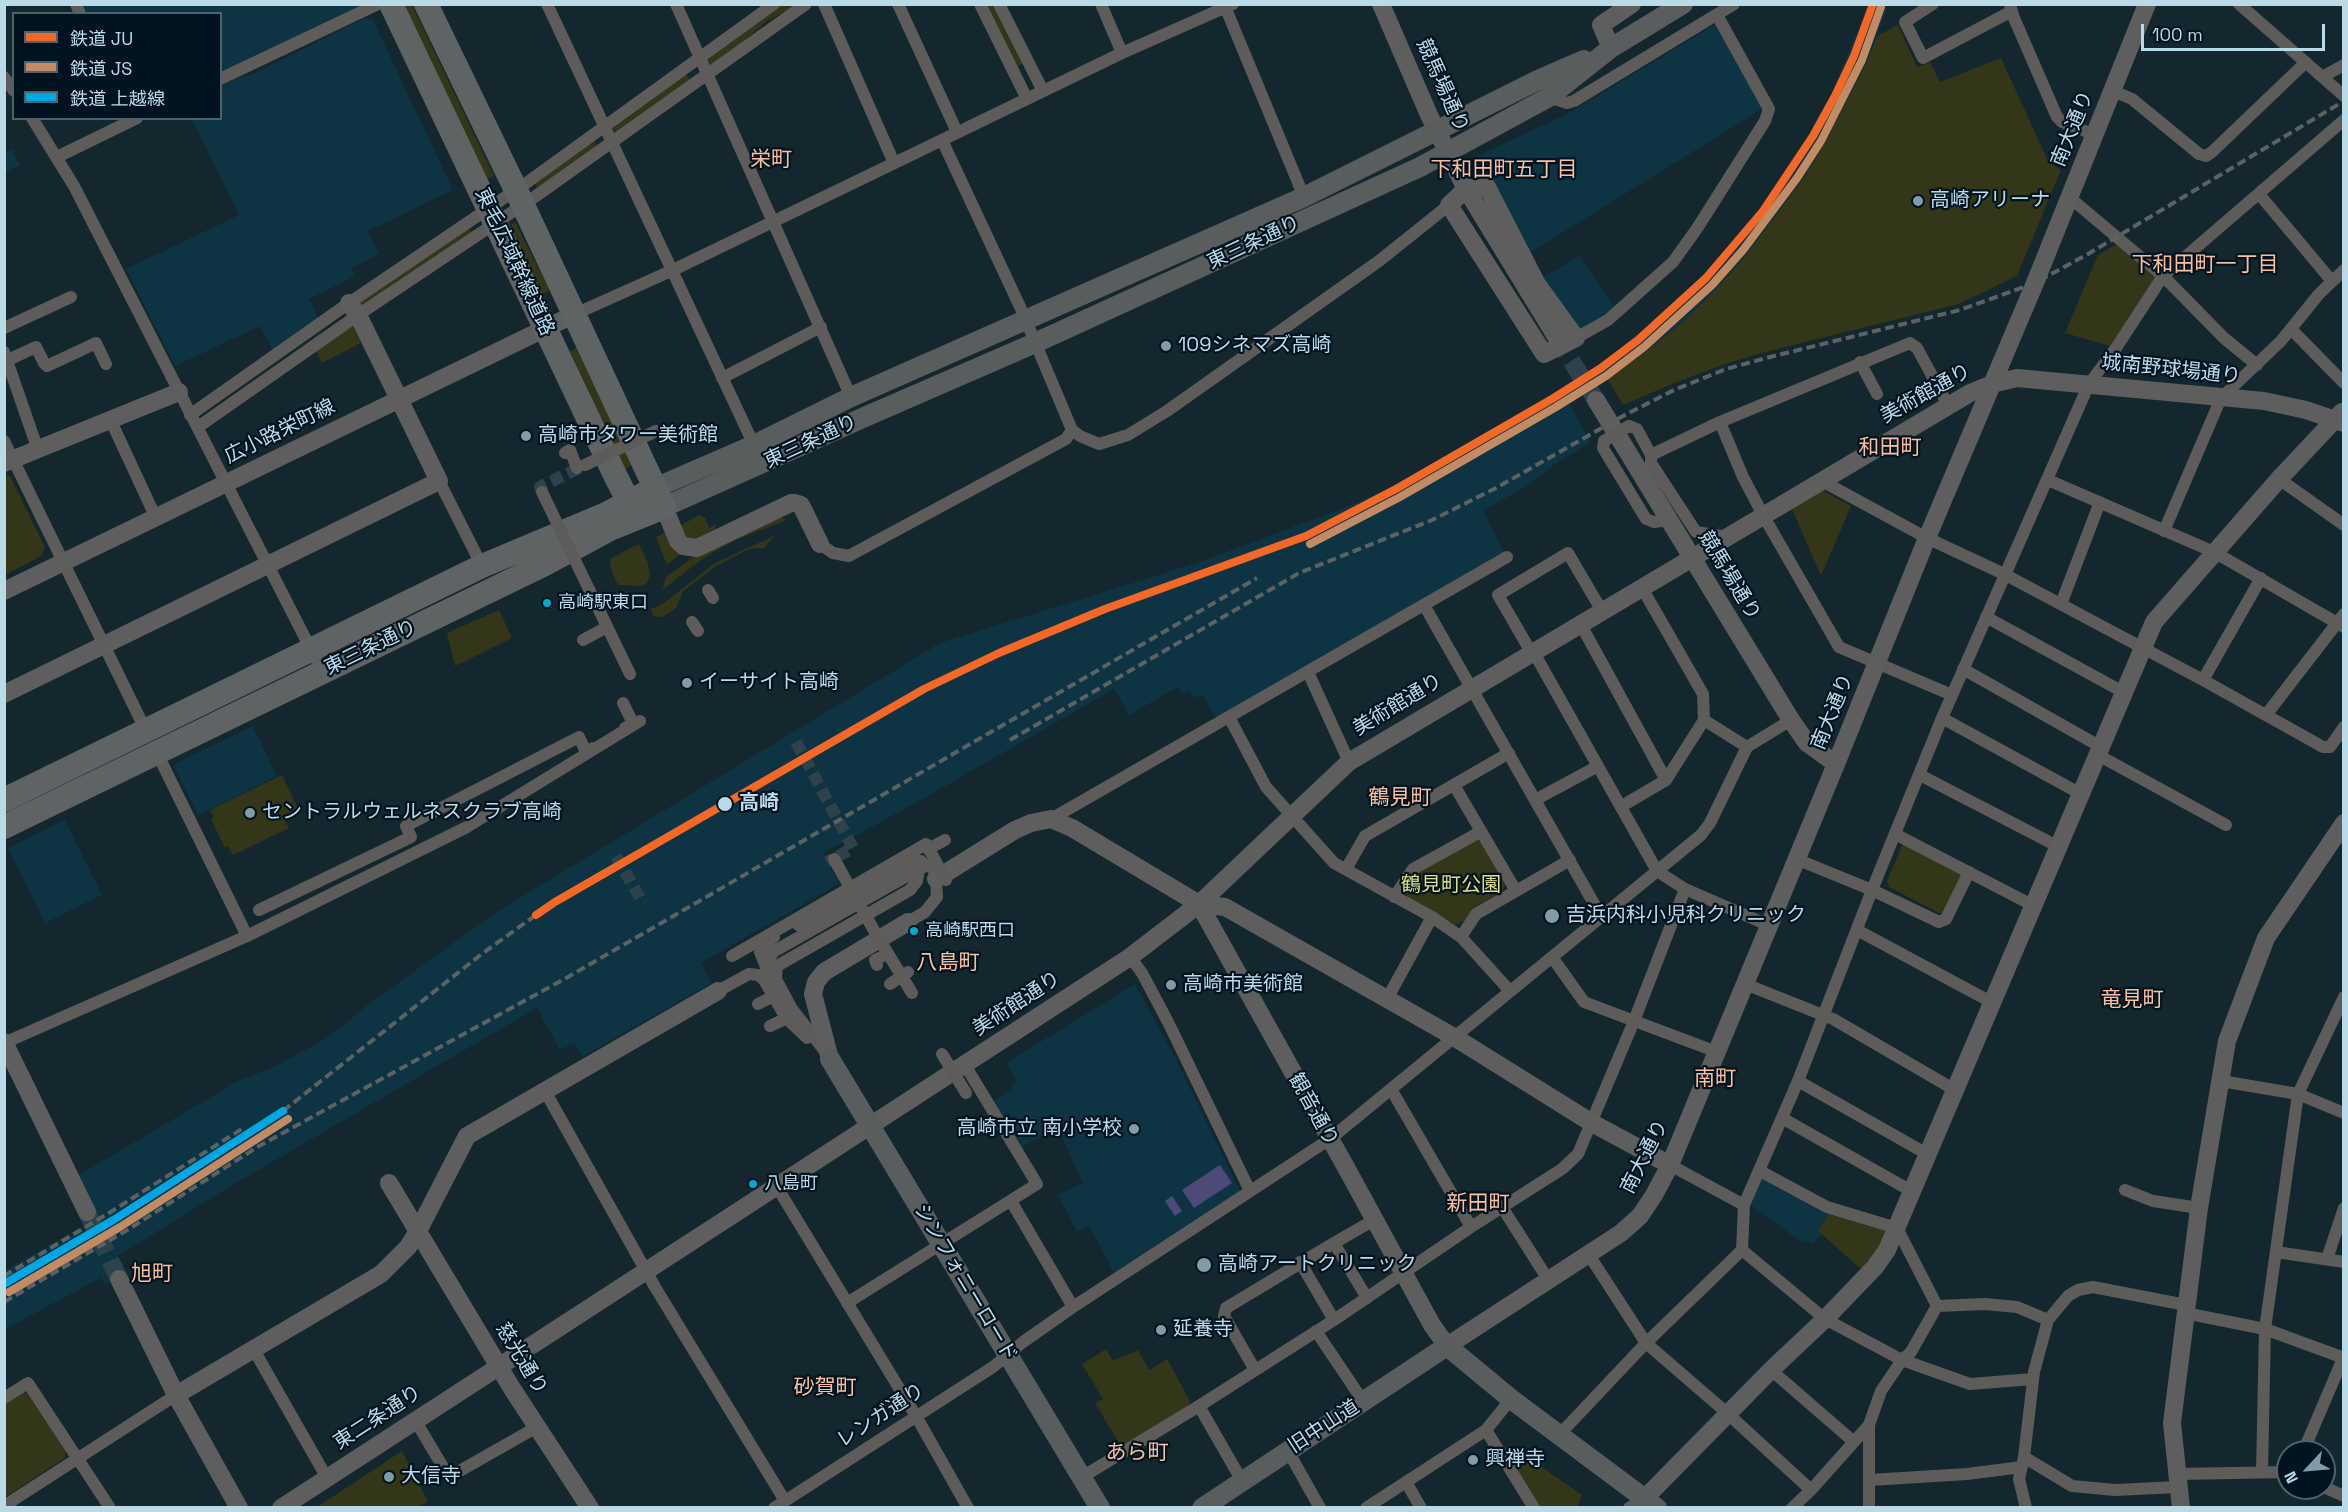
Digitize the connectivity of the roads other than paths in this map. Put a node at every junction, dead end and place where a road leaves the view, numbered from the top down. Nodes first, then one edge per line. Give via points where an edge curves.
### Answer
1 (378, 4) edge
2 (391, 4) edge
3 (426, 4) edge
4 (547, 4) edge
5 (676, 4) edge
6 (774, 4) edge
7 (806, 4) edge
8 (824, 4) edge
9 (898, 4) edge
10 (980, 4) edge
11 (999, 4) edge
12 (1101, 4) edge
13 (1381, 4) edge
14 (1632, 4) edge
15 (1683, 4) edge
16 (1734, 4) edge
17 (1933, 4) edge
18 (2148, 4) edge
19 (2239, 4) edge
20 (1228, 6) edge
21 (2011, 8) edge
22 (1717, 15) junction
23 (1611, 48) junction
24 (1122, 53) junction
25 (700, 56) junction
26 (2304, 63) junction
27 (2343, 65) edge
28 (708, 76) junction
29 (2322, 77) junction
30 (222, 78) edge
31 (1043, 91) junction
32 (2113, 91) junction
33 (2343, 96) edge
34 (1549, 97) junction
35 (1027, 99) junction
36 (33, 120) edge
37 (132, 120) edge
38 (2343, 120) edge
39 (603, 128) junction
40 (957, 132) junction
41 (1437, 132) junction
42 (2095, 135) junction
43 (942, 140) junction
44 (611, 144) junction
45 (1448, 153) junction
46 (57, 157) junction
47 (894, 163) junction
48 (1466, 189) junction
49 (2259, 194) junction
50 (520, 197) junction
51 (1304, 197) junction
52 (2069, 197) junction
53 (1449, 205) junction
54 (492, 216) junction
55 (774, 222) junction
56 (2343, 270) edge
57 (671, 271) junction
58 (2163, 276) junction
59 (2331, 280) junction
60 (70, 297) dead end
61 (353, 309) junction
62 (575, 314) junction
63 (1026, 321) junction
64 (821, 327) junction
65 (4, 328) edge
66 (545, 329) junction
67 (2292, 330) junction
68 (1557, 338) tunnel mouth
69 (1576, 338) junction
70 (1035, 343) junction
71 (6, 356) edge
72 (1860, 362) junction
73 (106, 364) dead end
74 (2257, 365) junction
75 (722, 378) junction
76 (1992, 384) junction
77 (2090, 384) junction
78 (2343, 384) edge
79 (179, 392) junction
80 (1877, 394) dead end
81 (851, 397) junction
82 (2221, 398) junction
83 (399, 399) junction
84 (1596, 400) tunnel mouth
85 (1948, 405) junction
86 (190, 416) junction
87 (2341, 418) edge
88 (111, 421) junction
89 (1720, 422) junction
90 (198, 427) junction
91 (1072, 429) junction
92 (656, 431) dead end
93 (4, 441) edge
94 (754, 444) junction
95 (38, 450) junction
96 (565, 453) dead end
97 (1651, 454) junction
98 (9, 462) edge
99 (2279, 479) junction
100 (2048, 480) junction
101 (439, 481) junction
102 (1822, 481) junction
103 (227, 483) junction
104 (542, 492) dead end
105 (660, 498) junction
106 (2100, 502) junction
107 (633, 510) junction
108 (1763, 515) junction
109 (156, 518) junction
110 (1669, 520) junction
111 (2343, 525) edge
112 (2164, 531) junction
113 (1727, 537) junction
114 (1927, 538) junction
115 (820, 544) joint
116 (2214, 552) junction
117 (1507, 557) dead end
118 (1693, 558) junction
119 (64, 562) junction
120 (269, 565) junction
121 (482, 566) junction
122 (2004, 574) junction
123 (2261, 578) junction
124 (1642, 588) junction
125 (4, 591) edge
126 (2061, 604) junction
127 (1424, 605) junction
128 (1602, 611) junction
129 (1986, 617) junction
130 (2341, 621) edge
131 (1580, 623) junction
132 (607, 627) junction
133 (583, 640) dead end
134 (105, 645) junction
135 (2142, 648) junction
136 (312, 650) junction
137 (1532, 652) junction
138 (1877, 663) junction
139 (1963, 669) junction
140 (322, 671) junction
141 (1308, 672) junction
142 (630, 674) dead end
143 (2203, 680) junction
144 (1471, 687) junction
145 (2123, 692) junction
146 (4, 694) edge
147 (1952, 695) junction
148 (623, 703) dead end
149 (2266, 715) junction
150 (1229, 717) junction
151 (1942, 718) junction
152 (1704, 720) junction
153 (1791, 720) junction
154 (640, 721) dead end
155 (2343, 727) edge
156 (146, 731) junction
157 (1747, 747) junction
158 (2100, 751) junction
159 (157, 753) junction
160 (1509, 753) junction
161 (1349, 762) junction
162 (1836, 764) junction
163 (1598, 766) junction
164 (1920, 775) junction
165 (1666, 780) junction
166 (1454, 785) junction
167 (2081, 794) junction
168 (1535, 800) junction
169 (4, 801) edge
170 (1622, 806) junction
171 (1293, 816) junction
172 (1051, 819) junction
173 (2343, 823) edge
174 (2226, 825) dead end
175 (4, 827) edge
176 (1480, 832) junction
177 (1895, 834) junction
178 (945, 840) dead end
179 (2059, 847) junction
180 (928, 849) junction
181 (834, 859) dead end
182 (1796, 859) junction
183 (1570, 860) junction
184 (1346, 869) junction
185 (1657, 871) junction
186 (1969, 872) junction
187 (933, 873) junction
188 (850, 888) junction
189 (1685, 889) junction
190 (1516, 891) junction
191 (1872, 891) junction
192 (1394, 897) junction
193 (1199, 904) junction
194 (2034, 906) junction
195 (259, 909) dead end
196 (1601, 916) junction
197 (1432, 917) junction
198 (908, 922) joint
199 (1768, 925) junction
200 (1857, 930) junction
201 (876, 934) junction
202 (247, 936) junction
203 (1461, 937) junction
204 (891, 955) junction
205 (732, 956) dead end
206 (837, 956) dead end
207 (1130, 957) junction
208 (1552, 957) junction
209 (877, 965) dead end
210 (905, 974) junction
211 (890, 984) dead end
212 (1745, 984) junction
213 (718, 991) joint
214 (1510, 991) junction
215 (912, 993) dead end
216 (2343, 997) edge
217 (770, 998) dead end
218 (1387, 999) junction
219 (1993, 1003) junction
220 (758, 1004) dead end
221 (1822, 1016) junction
222 (783, 1020) dead end
223 (1634, 1021) junction
224 (770, 1026) dead end
225 (806, 1026) junction
226 (1454, 1037) junction
227 (5, 1043) edge
228 (1717, 1052) junction
229 (942, 1054) dead end
230 (830, 1059) junction
231 (965, 1065) junction
232 (1798, 1081) junction
233 (2221, 1081) junction
234 (1391, 1089) junction
235 (1956, 1090) junction
236 (544, 1091) junction
237 (966, 1093) dead end
238 (2298, 1094) junction
239 (2343, 1113) edge
240 (1782, 1118) junction
241 (1592, 1123) junction
242 (870, 1125) junction
243 (1330, 1139) junction
244 (1927, 1154) junction
245 (1670, 1165) junction
246 (1760, 1171) junction
247 (389, 1183) dead end
248 (777, 1187) junction
249 (2125, 1190) dead end
250 (1250, 1191) junction
251 (1913, 1192) junction
252 (1011, 1201) junction
253 (1744, 1205) junction
254 (1502, 1207) junction
255 (2199, 1208) junction
256 (2343, 1208) edge
257 (87, 1212) tunnel mouth
258 (1374, 1220) junction
259 (1471, 1227) junction
260 (1897, 1228) junction
261 (418, 1231) junction
262 (1334, 1243) junction
263 (942, 1245) junction
264 (1742, 1250) junction
265 (2277, 1252) junction
266 (1589, 1255) junction
267 (2327, 1259) junction
268 (2343, 1262) edge
269 (1300, 1263) junction
270 (645, 1270) junction
271 (1404, 1274) junction
272 (119, 1279) tunnel mouth
273 (1549, 1281) junction
274 (1368, 1298) junction
275 (847, 1303) junction
276 (1937, 1306) junction
277 (1073, 1307) junction
278 (2186, 1309) junction
279 (1825, 1318) junction
280 (1334, 1320) junction
281 (2048, 1320) junction
282 (2265, 1329) junction
283 (1316, 1331) junction
284 (1646, 1343) junction
285 (1447, 1346) junction
286 (254, 1350) junction
287 (1008, 1354) junction
288 (2343, 1357) edge
289 (1902, 1360) junction
290 (498, 1367) junction
291 (1256, 1370) junction
292 (1771, 1370) junction
293 (2033, 1379) junction
294 (176, 1395) junction
295 (4, 1398) edge
296 (1511, 1400) junction
297 (1363, 1401) junction
298 (1198, 1406) junction
299 (1727, 1413) junction
300 (916, 1416) junction
301 (415, 1420) junction
302 (1869, 1425) junction
303 (537, 1427) junction
304 (1486, 1430) junction
305 (1559, 1435) junction
306 (2308, 1440) edge
307 (1854, 1442) junction
308 (1288, 1451) junction
309 (78, 1458) junction
310 (2023, 1462) junction
311 (2262, 1472) junction
312 (2276, 1472) edge
313 (1082, 1477) junction
314 (327, 1478) junction
315 (1870, 1480) junction
316 (2178, 1480) junction
317 (1242, 1481) junction
318 (1406, 1482) junction
319 (1811, 1490) junction
320 (2343, 1497) edge
321 (780, 1504) edge
322 (1643, 1505) edge
323 (4, 1506) edge
324 (110, 1508) edge
325 (239, 1508) edge
326 (281, 1508) edge
327 (590, 1508) edge
328 (968, 1508) edge
329 (1100, 1508) edge
330 (1202, 1508) edge
331 (1320, 1508) edge
332 (1366, 1508) edge
333 (1421, 1508) edge
334 (1534, 1508) edge
335 (1792, 1508) edge
336 (1869, 1508) edge
337 (2025, 1508) edge
338 (2181, 1508) edge
339 (2338, 1508) edge

1 - 30 street
2 - 54 highway, 東毛広域幹線道路
3 - 50 highway, 東毛広域幹線道路
4 - 39 street
5 - 25 street
6 - 25 street
7 - 28 street
8 - 47 street
9 - 40 street
10 - 35 street
11 - 31 street
12 - 24 street
13 - 41 street, 競馬場通り
14 - 23 street via 1601,25
15 - 23 main road, 東三条通り
16 - 22 street
17 - 21 street via 1905,22 1923,58
18 - 32 street, 南大通り
19 - 26 street
20 - 24 street
20 - 51 street
21 - 42 street via 2057,117
22 - 34 street via 1574,101 1567,103
22 - 69 street via 1769,109 1765,122 1673,262 1608,320
23 - 34 main road, 東三条通り
23 - 41 main road, 東三条通り
24 - 31 street
25 - 28 street
25 - 39 street
26 - 29 street
26 - 32 street via 2206,156 2132,99
27 - 29 street
28 - 44 street
28 - 55 street
29 - 33 street
31 - 35 street
32 - 42 street, 南大通り
34 - 45 main road, 東三条通り
35 - 40 street
36 - 46 street
37 - 46 street
38 - 49 street
39 - 44 street
39 - 50 street
40 - 43 street
41 - 45 street, 競馬場通り
41 - 51 main road, 東三条通り
42 - 52 street, 南大通り
43 - 47 street
43 - 63 street
44 - 50 street
44 - 57 street
45 - 48 street, 競馬場通り
45 - 70 main road, 東三条通り
46 - 79 street
47 - 55 street
48 - 53 street
48 - 68 street, 競馬場通り
48 - 69 street via 1487,187 1537,284
49 - 58 street
49 - 59 street
50 - 54 street
50 - 62 highway, 東毛広域幹線道路
51 - 63 main road, 東三条通り
52 - 58 street
52 - 76 street, 南大通り
53 - 69 street via 1544,354
53 - 91 street via 1379,261 1128,435 1099,444
54 - 61 street
54 - 66 highway, 東毛広域幹線道路
55 - 57 street
55 - 64 street
56 - 59 street
57 - 62 street
57 - 75 street
58 - 74 street via 2224,338
58 - 77 street
59 - 67 street
60 - 65 street
61 - 83 street
61 - 86 street
61 - 90 street
62 - 66 street, 広小路栄町線
62 - 105 highway, 東毛広域幹線道路
63 - 70 street
63 - 81 main road, 東三条通り
64 - 75 street
64 - 81 street
66 - 83 street, 広小路栄町線
66 - 107 highway, 東毛広域幹線道路
67 - 74 street
67 - 78 street
70 - 91 street
70 - 105 main road, 東三条通り via 867,416
71 - 73 street via 36,347 47,366 96,343
71 - 95 street
72 - 80 street
72 - 85 street via 1910,342
72 - 89 street
74 - 82 street
75 - 94 street
76 - 77 street, 城南野球場通り via 2017,378
76 - 85 street, 美術館通り
76 - 114 street, 南大通り
77 - 82 street, 城南野球場通り
77 - 100 street
79 - 86 street
79 - 88 street
81 - 94 main road, 東三条通り
82 - 87 street, 城南野球場通り via 2264,401
82 - 112 street
83 - 101 street
83 - 103 street, 広小路栄町線
84 - 110 street, 競馬場通り
85 - 102 street, 美術館通り
86 - 90 street
87 - 99 street
88 - 95 street
88 - 109 street
89 - 97 street
89 - 108 street
90 - 103 street
91 - 115 street via 1066,439 849,556 833,553
92 - 96 street, bridge via 581,467 570,450
93 - 98 street
94 - 105 main road, 東三条通り
95 - 98 street
97 - 110 street, bridge via 1637,429 1629,426 1604,441 1603,448 1646,519
97 - 113 street via 1652,463 1696,532
98 - 119 street
99 - 111 street
99 - 116 street
100 - 106 street
100 - 122 street
101 - 120 street
101 - 121 street
102 - 108 street, 美術館通り
102 - 114 street
103 - 109 street, 広小路栄町線
103 - 120 street
104 - 132 street, bridge
105 - 107 highway, 東三条通り
105 - 115 street via 678,541 684,546 697,548 790,503 801,505
106 - 112 street
106 - 126 street
107 - 121 highway, 東三条通り via 606,514
107 - 140 highway, 東三条通り via 612,528 545,564
108 - 113 street, 美術館通り
108 - 138 street via 1839,647
109 - 119 street, 広小路栄町線
110 - 118 street, 競馬場通り
112 - 116 street
113 - 118 street, 美術館通り
114 - 122 street
114 - 138 street, 南大通り
116 - 123 street
116 - 135 street via 2154,622
117 - 127 street
118 - 124 street, 美術館通り
118 - 153 street, 競馬場通り
119 - 125 street, 広小路栄町線
119 - 134 street
120 - 134 street
120 - 136 street
121 - 136 highway, 東三条通り
122 - 126 street
122 - 129 street
123 - 130 street
123 - 143 street
124 - 128 street, 美術館通り
124 - 152 street via 1703,694
126 - 135 street
127 - 141 street
127 - 144 street
128 - 131 street, 美術館通り
128 - 137 street via 1568,553 1498,595
129 - 139 street
129 - 145 street
130 - 149 street
131 - 137 street, 美術館通り
131 - 165 street
132 - 133 street
132 - 142 street, bridge
134 - 146 street
134 - 156 street
135 - 143 street
135 - 145 street
136 - 140 street
136 - 156 highway, 東三条通り
137 - 144 street, 美術館通り
137 - 163 street
138 - 147 street
138 - 162 street, 南大通り
139 - 147 street
139 - 158 street
140 - 159 highway, 東三条通り
141 - 150 street
141 - 161 street
143 - 149 street
144 - 160 street
144 - 161 street, 美術館通り
145 - 158 street
147 - 151 street
148 - 195 street via 633,723 586,752 579,737 406,826 411,837
149 - 155 street via 2323,747 2330,747
150 - 171 street via 1266,786
150 - 172 street
151 - 164 street
151 - 167 street
152 - 157 street
152 - 165 street
153 - 157 street
153 - 162 street, 競馬場通り via 1807,743
154 - 202 street via 467,827
156 - 159 street
156 - 169 highway, 東三条通り
157 - 185 street, レンガ通り via 1710,824
158 - 167 street
158 - 174 street
159 - 175 highway, 東三条通り
159 - 202 street
160 - 166 street
160 - 168 street
161 - 171 street, 美術館通り
162 - 182 street, 南大通り
163 - 168 street
163 - 170 street
164 - 177 street
164 - 179 street
165 - 170 street
166 - 176 street
166 - 184 street via 1365,836
167 - 179 street
168 - 183 street
170 - 185 street
171 - 184 street via 1335,863
171 - 193 street, 美術館通り
172 - 187 street via 1015,830
172 - 193 street, 観音通り
173 - 233 street via 2266,938 2227,1041
176 - 190 street
176 - 192 street via 1413,869
177 - 186 street
177 - 191 street
178 - 180 street
179 - 194 street
180 - 187 street, bridge via 946,880
180 - 188 street, bridge via 926,844
181 - 188 street, bridge
182 - 191 street
182 - 199 street, 南大通り
183 - 190 street
183 - 196 street
184 - 192 street
185 - 189 street
185 - 196 street, レンガ通り
186 - 191 street via 1946,919 1939,922
186 - 194 street
187 - 198 street via 938,890 932,905
187 - 225 street via 777,966 776,978
187 - 225 street via 921,861 913,861 763,945 761,959 772,980 789,1010
188 - 201 street, bridge
188 - 205 street, bridge
189 - 199 street
189 - 223 street
190 - 203 street via 1476,915
191 - 200 street
192 - 197 street
193 - 207 street, 美術館通り
193 - 218 street via 1222,906
193 - 243 street, 観音通り
194 - 219 street
196 - 208 street, レンガ通り
197 - 203 street
197 - 218 street
198 - 230 street via 824,972 816,982 813,994
199 - 212 street, 南大通り
200 - 219 street
200 - 221 street
201 - 204 street, bridge
201 - 206 street
202 - 227 street
203 - 214 street
204 - 209 street via 874,960
204 - 210 street, bridge
207 - 231 street, 美術館通り
207 - 250 street via 1168,1022
208 - 214 street, レンガ通り
208 - 223 street via 1584,1002
210 - 211 street
210 - 215 street, bridge
212 - 221 street
212 - 228 street, 南大通り
213 - 230 street via 749,974 758,975 786,1018
213 - 236 street
214 - 226 street, レンガ通り
216 - 238 street
217 - 220 street
218 - 226 street
219 - 235 street
221 - 232 street
221 - 235 street
222 - 224 street
223 - 228 street
223 - 241 street
225 - 230 street
226 - 234 street, レンガ通り
226 - 241 street
227 - 257 street
228 - 245 street, 南大通り
229 - 237 street, bridge
230 - 242 main road, シンフォニーロード
231 - 242 street, 美術館通り
231 - 252 street via 1037,1184
232 - 240 street
232 - 244 street
233 - 238 street
233 - 255 street
234 - 243 street, レンガ通り
234 - 259 street
235 - 244 street
236 - 261 street via 466,1136
236 - 270 street
238 - 239 street
238 - 265 street
240 - 246 street
240 - 251 street
241 - 245 street
241 - 254 street via 1578,1154 1562,1169
242 - 248 street, 美術館通り
242 - 263 main road, シンフォニーロード
243 - 250 street, レンガ通り
243 - 258 street, 観音通り
244 - 251 street
245 - 253 street
245 - 266 street, 南大通り via 1640,1216
246 - 253 street
246 - 260 street via 1827,1207
247 - 261 street, 慈光通り
248 - 270 street, 美術館通り
248 - 275 street
249 - 255 street via 2153,1201
250 - 277 street, レンガ通り
251 - 260 street
252 - 263 street
252 - 277 street
253 - 264 street
254 - 259 street
254 - 273 street
255 - 278 street
256 - 267 street
258 - 262 street
258 - 271 street, 観音通り
259 - 271 street
260 - 276 street
260 - 279 street via 1875,1267
261 - 286 street via 381,1274
261 - 290 street, 慈光通り
262 - 269 street
262 - 274 street
263 - 275 street
263 - 287 main road, シンフォニーロード
264 - 279 street
264 - 284 street
265 - 267 street
265 - 282 street
266 - 273 street, 南大通り
266 - 284 street
267 - 268 street
269 - 280 street
269 - 291 street via 1226,1308 1224,1316
270 - 290 street, 東二条通り
270 - 321 street
271 - 274 street
271 - 285 street, 観音通り
272 - 294 street
273 - 285 street, 南大通り
274 - 280 street
275 - 300 street
276 - 281 street via 2017,1307
276 - 289 street via 1911,1352
277 - 287 street, レンガ通り
278 - 281 street via 2093,1287 2068,1296
278 - 282 street
278 - 316 street via 2172,1422
279 - 289 street
279 - 292 street
280 - 283 street
281 - 293 street
282 - 288 street
282 - 311 street
283 - 291 street
283 - 297 street
284 - 299 street
284 - 305 street
285 - 296 main road, 観音通り
285 - 297 main road, 旧中山道
286 - 294 street
286 - 314 street
287 - 300 street, レンガ通り
287 - 313 main road, シンフォニーロード
288 - 306 street
289 - 293 street via 1970,1383
289 - 302 street via 1881,1391
290 - 301 street, 東二条通り
290 - 303 street, 慈光通り
291 - 298 street
292 - 299 street
292 - 307 street
293 - 310 street
294 - 309 street
294 - 325 street
295 - 309 street via 28,1383
296 - 304 street
296 - 305 main road, 観音通り
297 - 308 main road, 旧中山道
298 - 313 street
298 - 317 street
299 - 319 street
299 - 322 street
300 - 321 street, レンガ通り
300 - 328 street
301 - 303 street via 449,1477
301 - 314 street, 東二条通り
302 - 307 street
302 - 315 street
303 - 327 street, 慈光通り
304 - 318 street
304 - 334 street
305 - 322 main road, 観音通り
307 - 319 street
308 - 317 main road, 旧中山道
308 - 331 street
309 - 323 street
309 - 324 street
310 - 315 street via 1967,1474
310 - 316 street via 2072,1486 2115,1490
310 - 337 street via 2019,1479
311 - 312 street
311 - 316 street
313 - 329 main road, シンフォニーロード
314 - 326 street, 東二条通り
315 - 336 street
316 - 338 street
317 - 330 main road, 旧中山道
318 - 332 street
318 - 333 street
319 - 335 street
320 - 339 street

